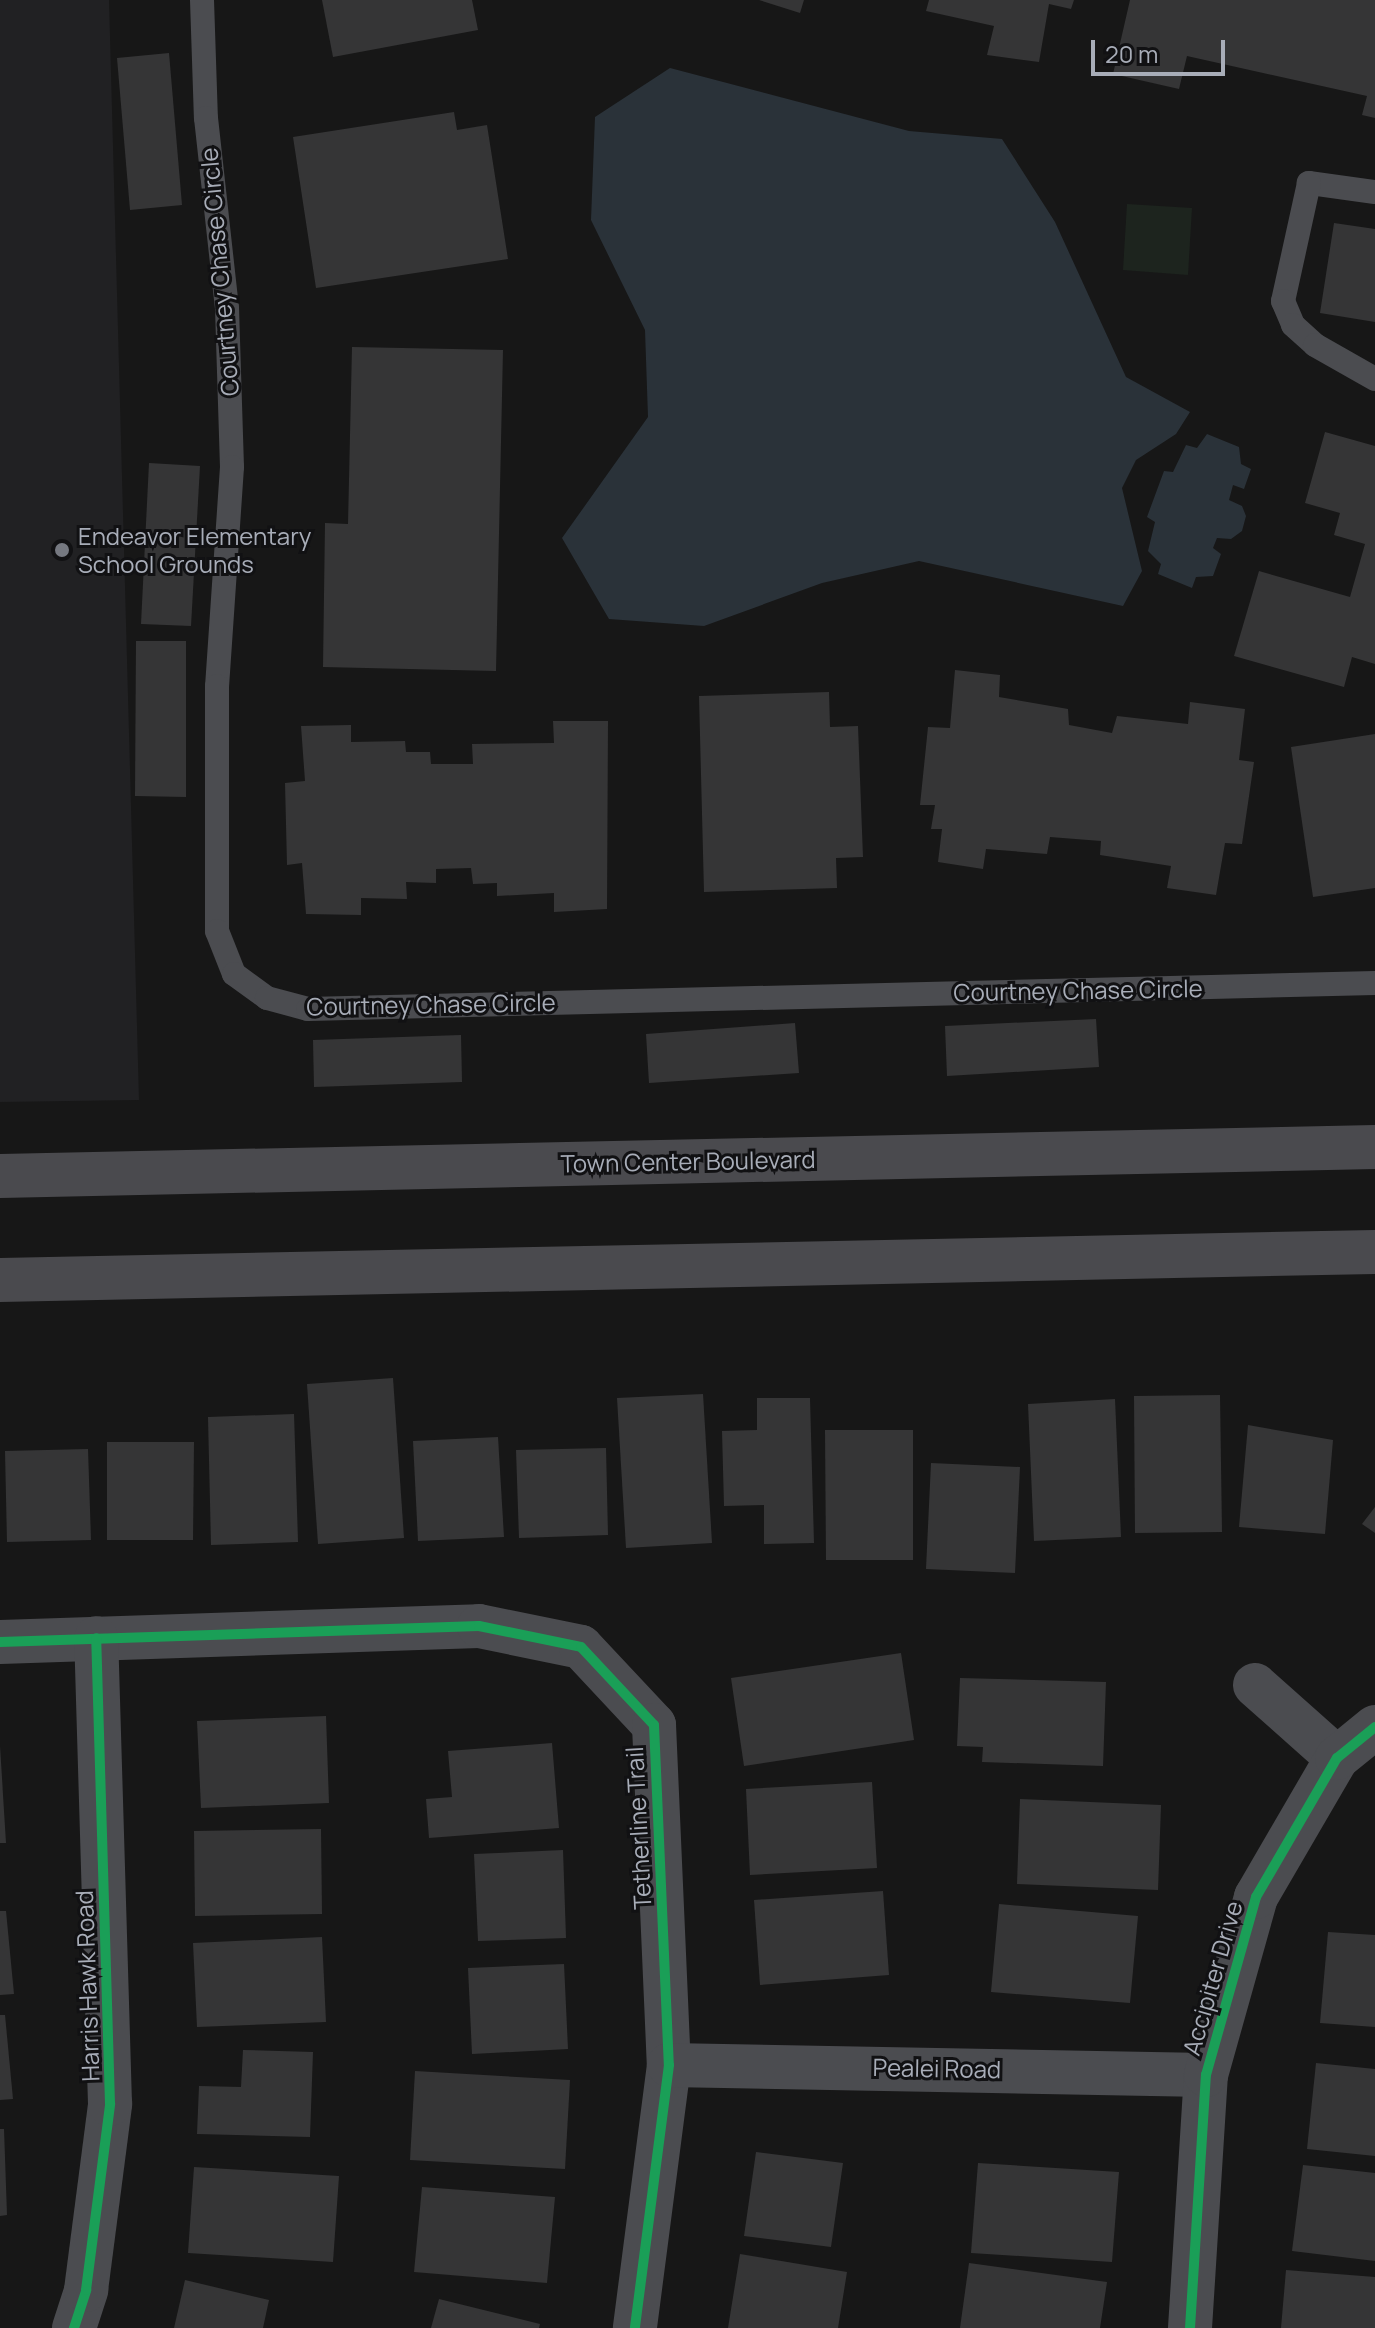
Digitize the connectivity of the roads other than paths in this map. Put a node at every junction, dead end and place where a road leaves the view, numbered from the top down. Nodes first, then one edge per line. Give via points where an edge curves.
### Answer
1 (202, 0) edge
2 (1375, 192) edge
3 (1375, 379) edge
4 (1375, 983) edge
5 (1375, 1147) edge
6 (0, 1176) edge
7 (1375, 1252) edge
8 (0, 1280) edge
9 (96, 1638) junction
10 (0, 1642) edge
11 (1255, 1685) dead end
12 (1375, 1727) edge
13 (1337, 1758) junction
14 (669, 2065) junction
15 (1206, 2075) junction
16 (74, 2328) edge
17 (635, 2328) edge
18 (1190, 2328) edge

1 - 4 lane, Courtney Chase Circle via 206,118 227,308 232,467 217,686 217,931 234,974 267,998 308,1009
2 - 3 lane via 1309,183 1283,301 1293,325 1315,345
5 - 6 main road, Town Center Boulevard
7 - 8 main road
9 - 10 street, Tetherline Trail
9 - 14 street, Tetherline Trail via 479,1626 581,1647 654,1725
9 - 16 street, Harris Hawk Road via 110,2104 86,2290
11 - 13 street
12 - 13 street, Accipiter Drive
13 - 15 street, Accipiter Drive via 1256,1897
14 - 15 street, Pealei Road
14 - 17 street, Tetherline Trail
15 - 18 street, Accipiter Drive

